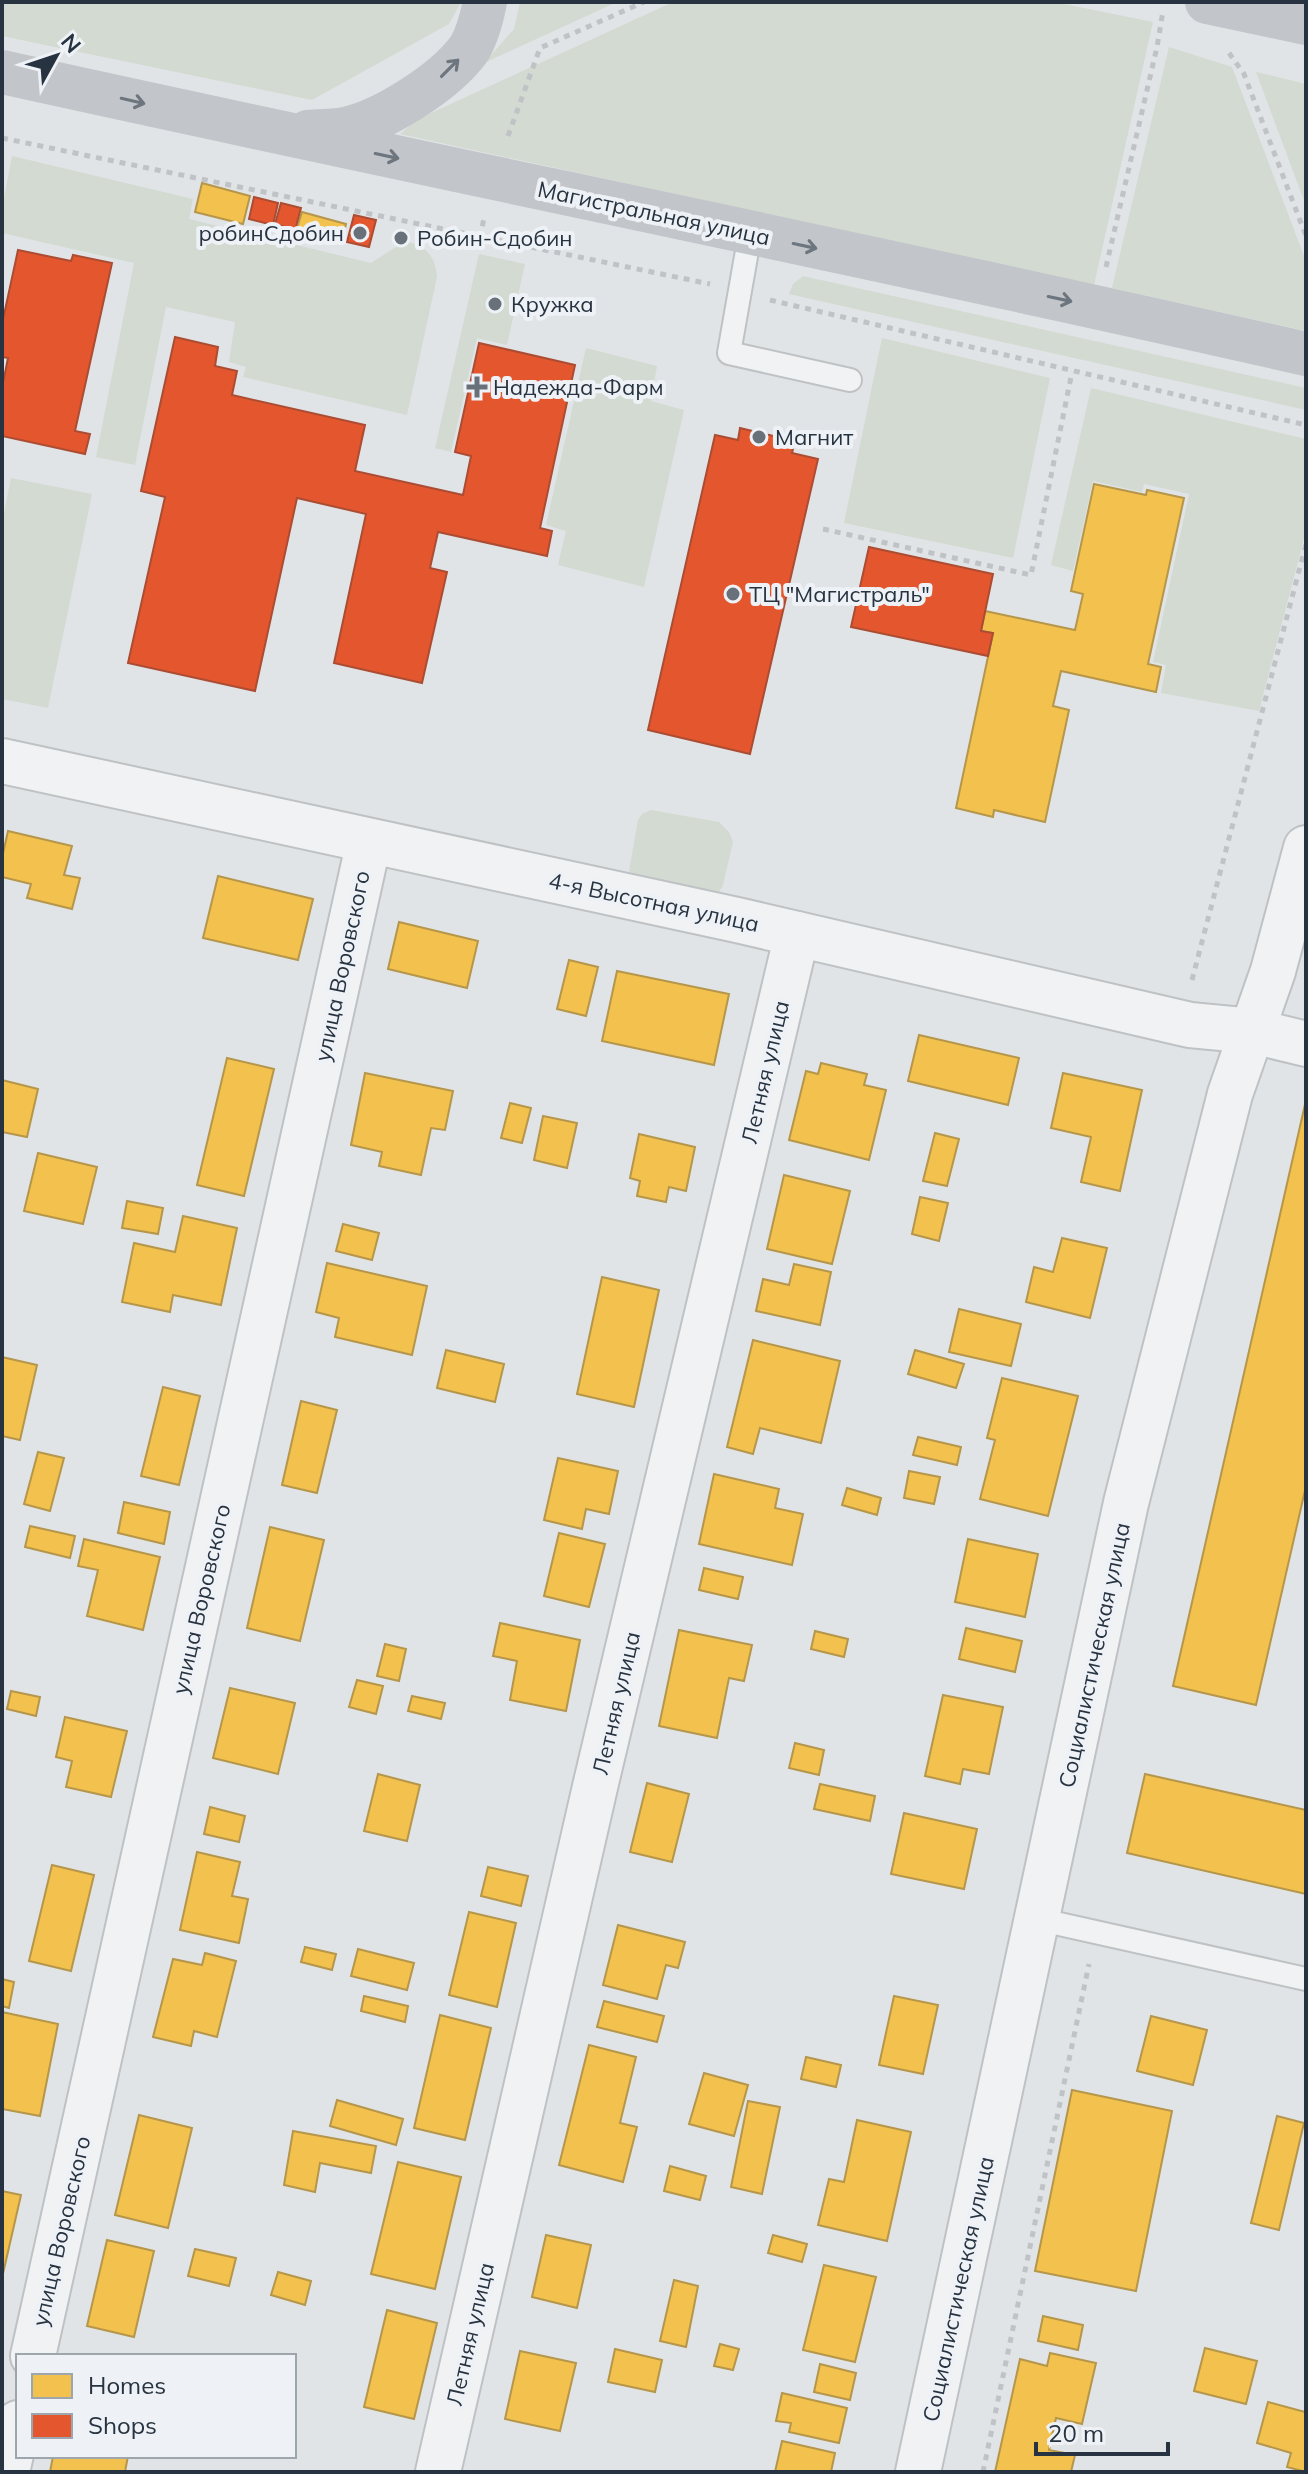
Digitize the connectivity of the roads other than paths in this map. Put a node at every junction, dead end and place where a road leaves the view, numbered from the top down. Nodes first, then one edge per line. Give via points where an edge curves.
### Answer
1 (485, 2) edge
2 (1207, 2) edge
3 (1306, 23) edge
4 (2, 72) edge
5 (278, 133) junction
6 (750, 234) junction
7 (1306, 354) edge
8 (850, 380) dead end
9 (2, 761) edge
10 (369, 841) junction
11 (1306, 848) edge
12 (797, 934) junction
13 (1253, 1031) junction
14 (1306, 1044) edge
15 (1037, 1919) junction
16 (1306, 1979) edge
17 (33, 2354) edge
18 (16, 2432) edge
19 (7, 2472) edge
20 (438, 2472) edge
21 (918, 2472) edge

5 -> 1 main road via 342,130 388,113 432,85 469,48
2 - 3 main road
4 -> 5 main road, Магистральная улица
5 -> 6 main road, Магистральная улица
6 -> 7 main road, Магистральная улица
6 - 8 lane via 729,353
9 - 10 street, 4-я Высотная улица
10 - 12 street, 4-я Высотная улица
10 - 17 street, улица Воровского
11 - 13 street, Социалистическая улица
12 - 13 street, 4-я Высотная улица via 1181,1022
12 - 20 street, Летняя улица
13 - 14 street, 4-я Высотная улица
13 - 15 street, Социалистическая улица via 1230,1094 1126,1503
15 - 16 lane
15 - 21 street, Социалистическая улица
18 - 19 street

